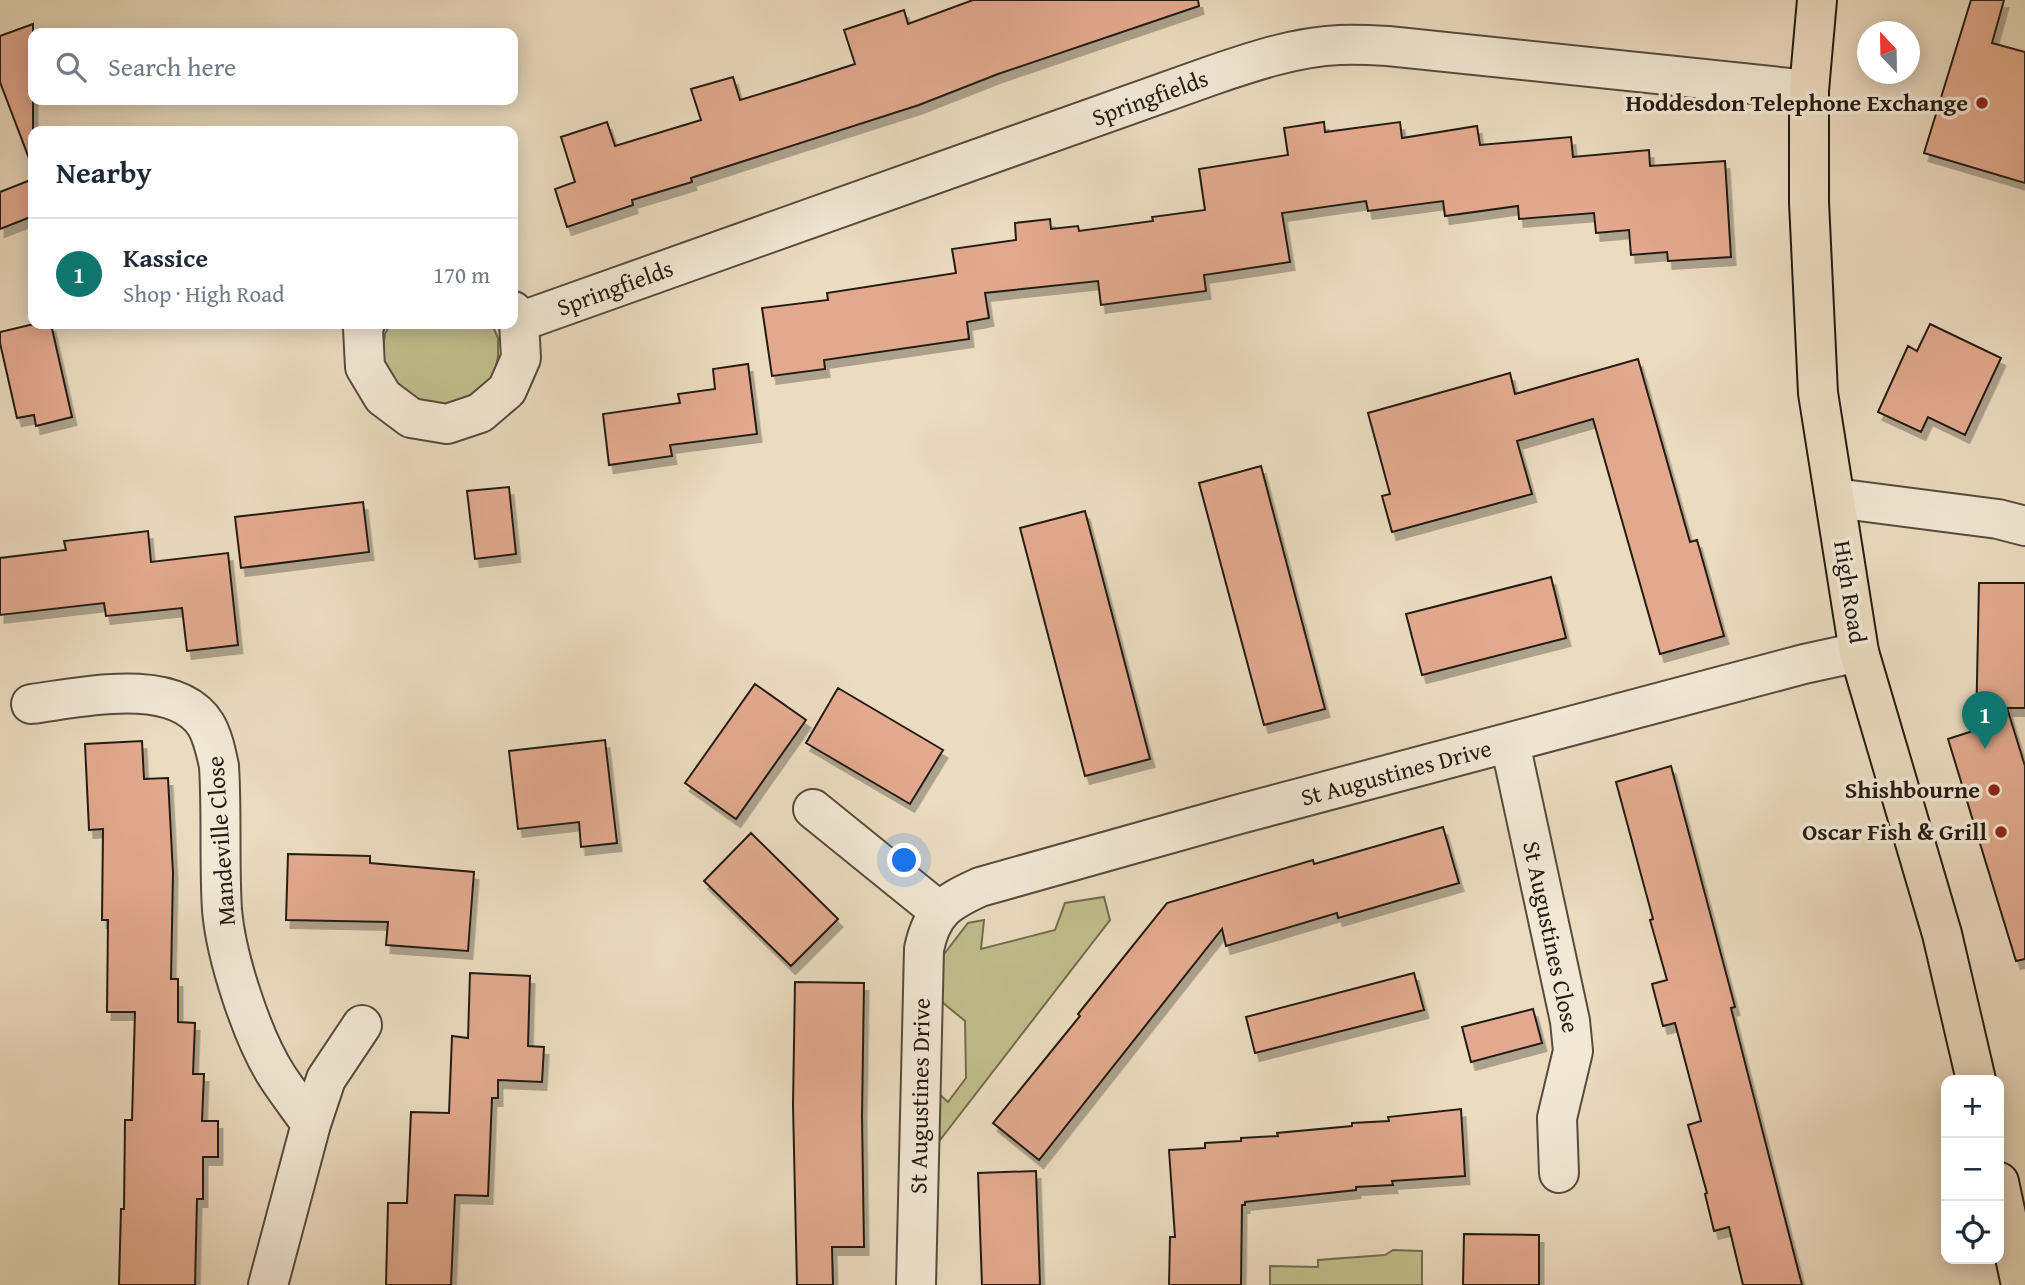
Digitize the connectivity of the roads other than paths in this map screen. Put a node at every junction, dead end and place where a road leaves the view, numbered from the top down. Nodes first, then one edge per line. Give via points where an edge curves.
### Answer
1 (1817, 0) edge
2 (1809, 90) junction
3 (518, 315) edge
4 (363, 329) edge
5 (518, 329) edge
6 (1835, 498) junction
7 (2025, 526) edge
8 (1859, 652) junction
9 (31, 704) dead end
10 (1510, 743) junction
11 (813, 809) dead end
12 (939, 911) junction
13 (362, 1025) dead end
14 (1975, 1075) edge
15 (311, 1125) junction
16 (1559, 1173) dead end
17 (2003, 1201) edge
18 (268, 1285) edge
19 (916, 1285) edge
20 (2021, 1285) edge

1 - 2 main road, High Road
2 - 3 street, Springfields via 1388,46 1297,50 1200,79
2 - 6 main road, High Road via 1818,393
4 - 5 street, Springfields via 365,367 383,397 411,418 447,424 480,413 507,390 521,358
6 - 7 street
6 - 8 main road, High Road
8 - 10 street, St Augustines Drive
8 - 14 main road, High Road via 1942,934
9 - 15 street, Mandeville Close via 144,694 171,699 205,723 219,766 228,942 263,1048
10 - 12 street, St Augustines Drive via 981,887
10 - 16 street, St Augustines Close via 1571,1031 1573,1051 1557,1118
11 - 12 street
12 - 19 street, St Augustines Drive via 923,949
13 - 15 street via 326,1079
15 - 18 street
17 - 20 main road

